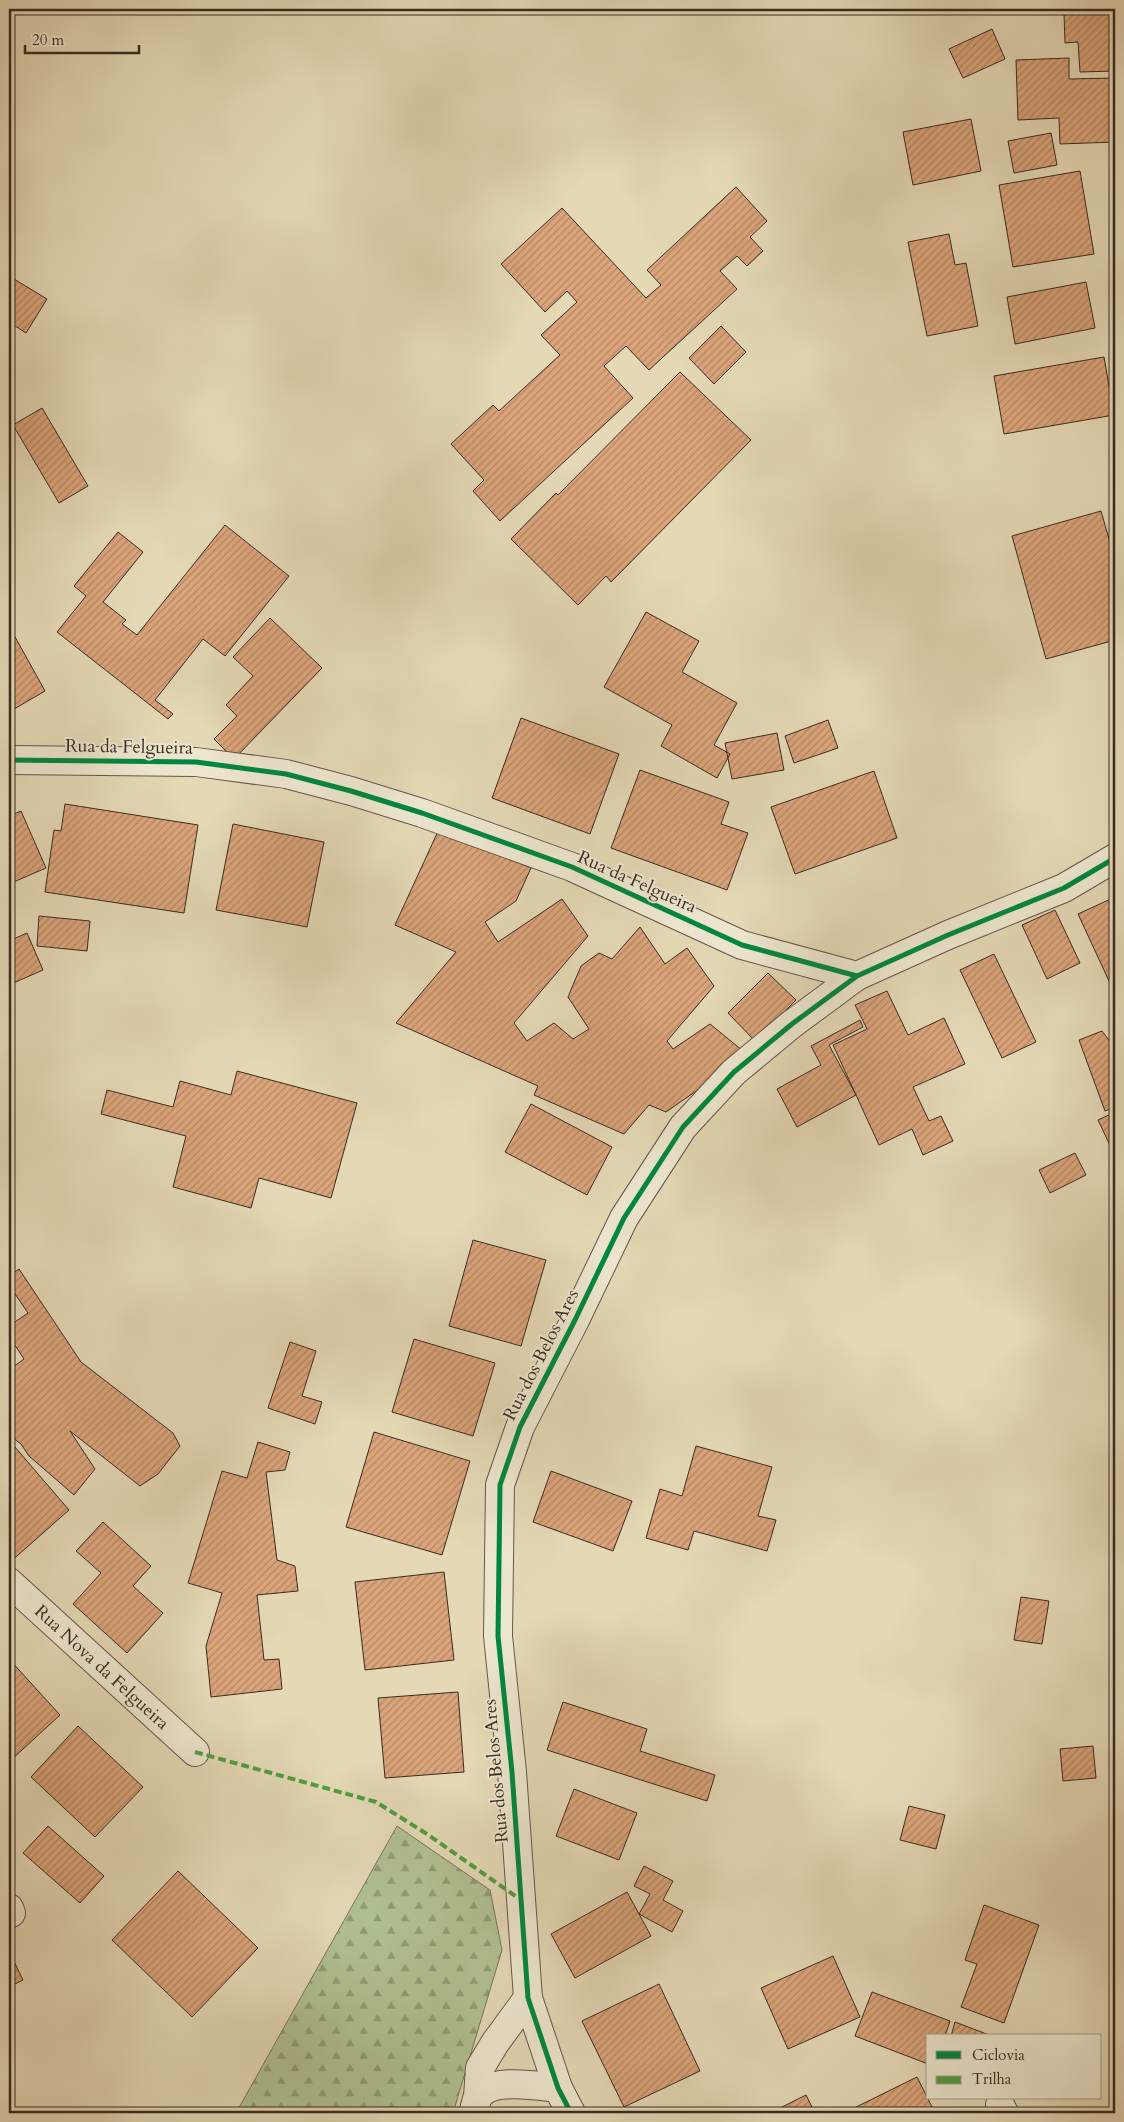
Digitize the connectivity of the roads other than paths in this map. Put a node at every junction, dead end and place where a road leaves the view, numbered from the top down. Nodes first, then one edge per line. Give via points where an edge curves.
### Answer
1 (9, 760) edge
2 (1115, 858) edge
3 (857, 976) junction
4 (9, 1582) edge
5 (195, 1752) dead end
6 (528, 1998) junction
7 (558, 2088) junction
8 (475, 2105) edge
9 (570, 2113) edge

1 - 3 street, Rua da Felgueira via 196,762 286,774 422,813 572,867 742,945
2 - 3 street via 1064,888
3 - 6 street, Rua dos Belos Ares via 734,1072 683,1127 624,1218 520,1427 500,1485 498,1636 512,1772
4 - 5 street, Rua Nova da Felgueira
6 - 7 street, Rua dos Belos Ares
6 - 8 street via 480,2068
7 - 8 street via 495,2085
7 - 9 street, Rua dos Belos Ares

